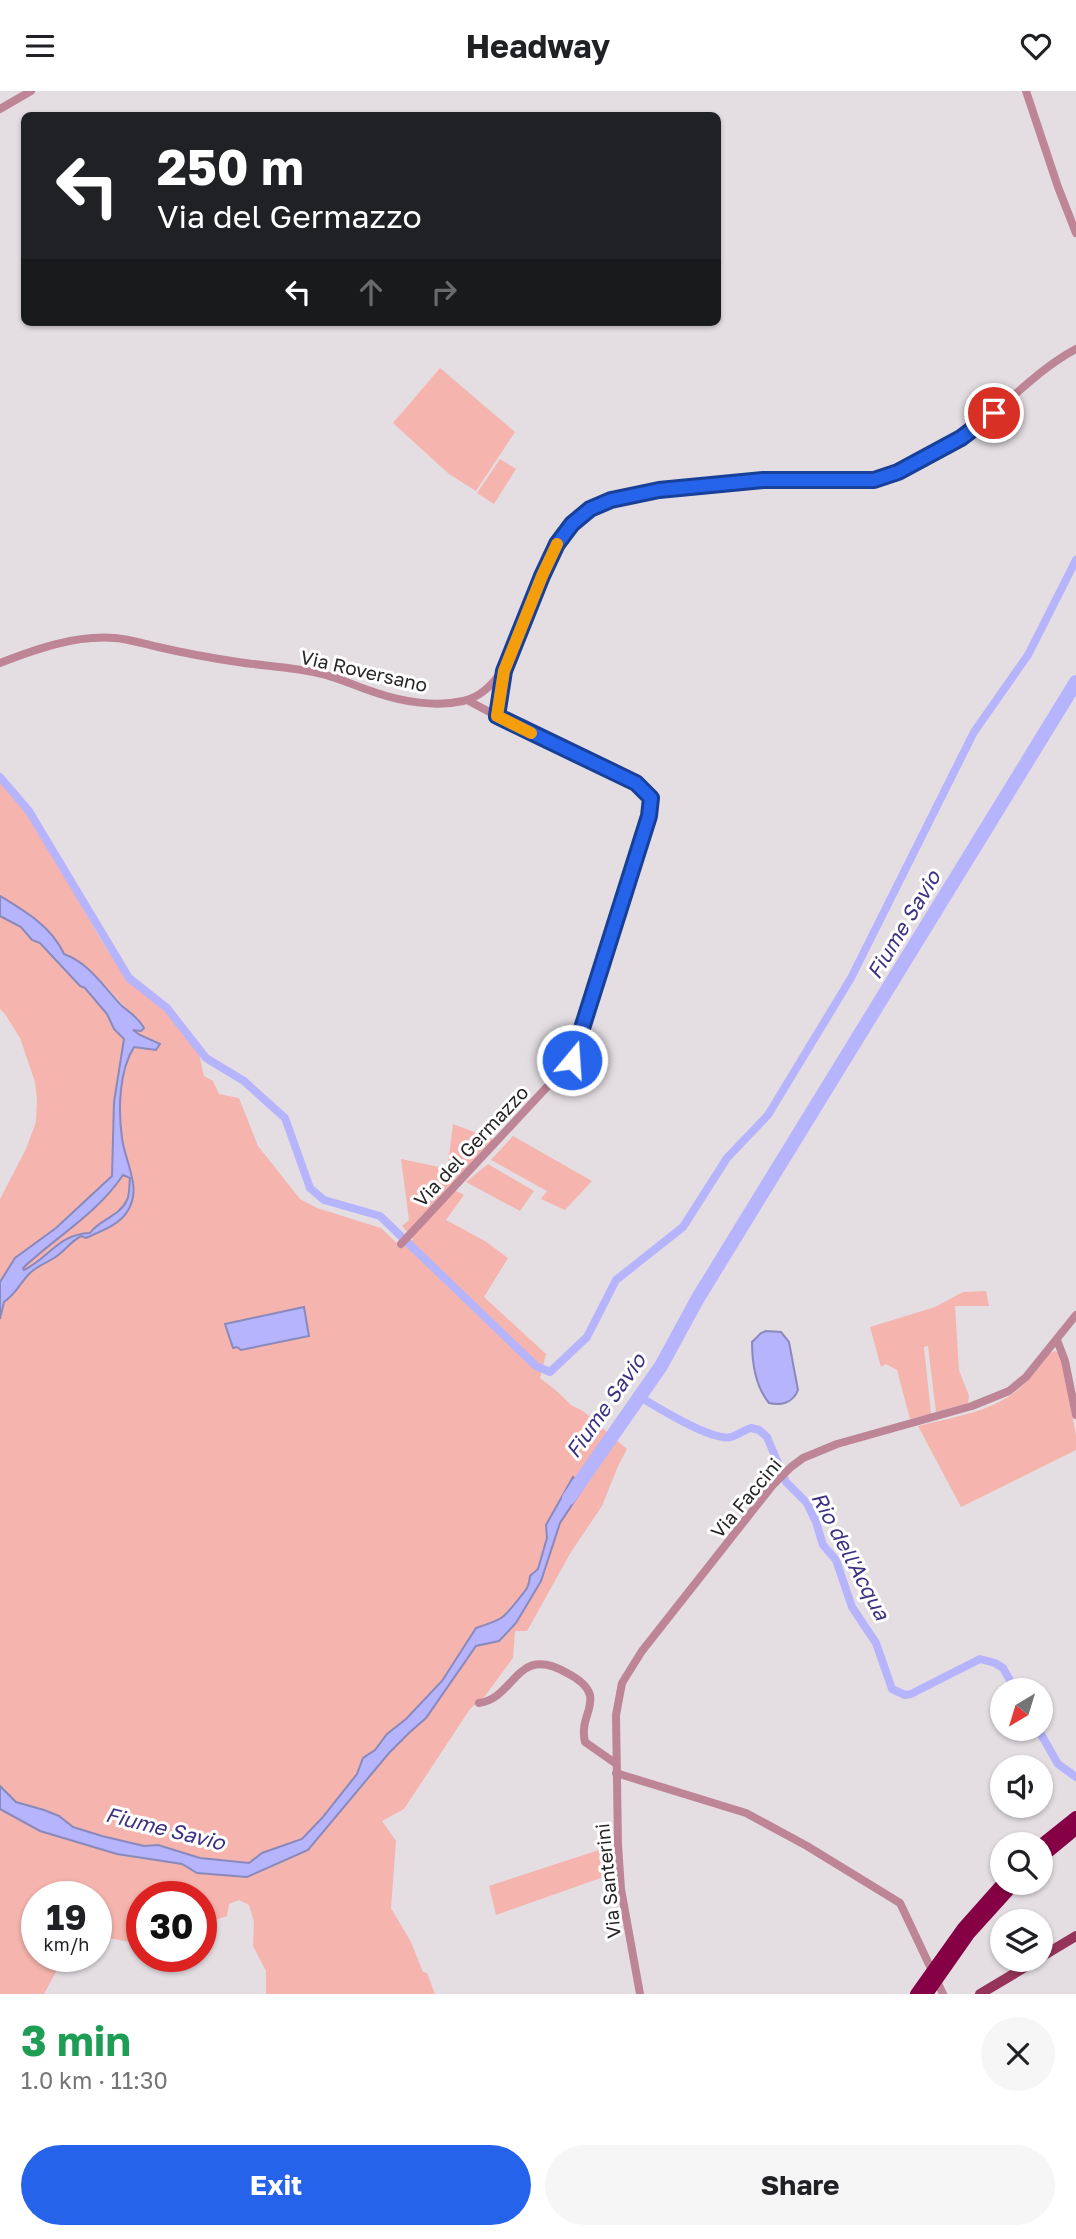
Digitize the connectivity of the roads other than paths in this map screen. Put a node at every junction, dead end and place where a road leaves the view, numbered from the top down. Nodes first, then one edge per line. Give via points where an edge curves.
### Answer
1 (31, 91) edge
2 (1026, 91) edge
3 (0, 109) edge
4 (1076, 233) edge
5 (1076, 349) edge
6 (0, 663) edge
7 (504, 671) junction
8 (467, 700) junction
9 (497, 716) junction
10 (401, 1244) dead end
11 (1076, 1315) edge
12 (1058, 1340) junction
13 (1076, 1415) edge
14 (479, 1703) dead end
15 (615, 1763) junction
16 (616, 1773) junction
17 (1076, 1817) edge
18 (1076, 1829) edge
19 (1053, 1835) edge
20 (1053, 1848) edge
21 (992, 1895) edge
22 (1004, 1895) edge
23 (1076, 1936) edge
24 (1053, 1950) edge
25 (1017, 1972) edge
26 (922, 1993) edge
27 (640, 1994) edge
28 (943, 1994) edge
29 (980, 1994) edge

1 - 3 street
2 - 4 street
5 - 7 street, Via Roversano via 1041,371 961,438 874,480 763,480 659,490 590,509 557,544
6 - 8 street, Via Roversano via 81,639 116,638 318,673 418,702
7 - 8 street, Via Roversano via 485,692
7 - 9 street
8 - 9 street, Via del Germazzo
9 - 10 street, Via del Germazzo via 636,783 651,798 649,816 572,1060
11 - 12 street, Via Faccini
12 - 13 street
12 - 15 street, Via Faccini via 1009,1391 837,1444 791,1467 642,1651 622,1683
14 - 15 street via 488,1702 526,1668 540,1663 555,1666 587,1688 585,1742
15 - 16 street, Via Santerini
16 - 27 street, Via Santerini via 621,1889
16 - 28 street via 746,1813 900,1903
17 - 19 highway
18 - 20 highway
21 - 26 highway, bridge via 963,1928
22 - 26 highway, bridge
23 - 24 main road
25 - 29 main road

